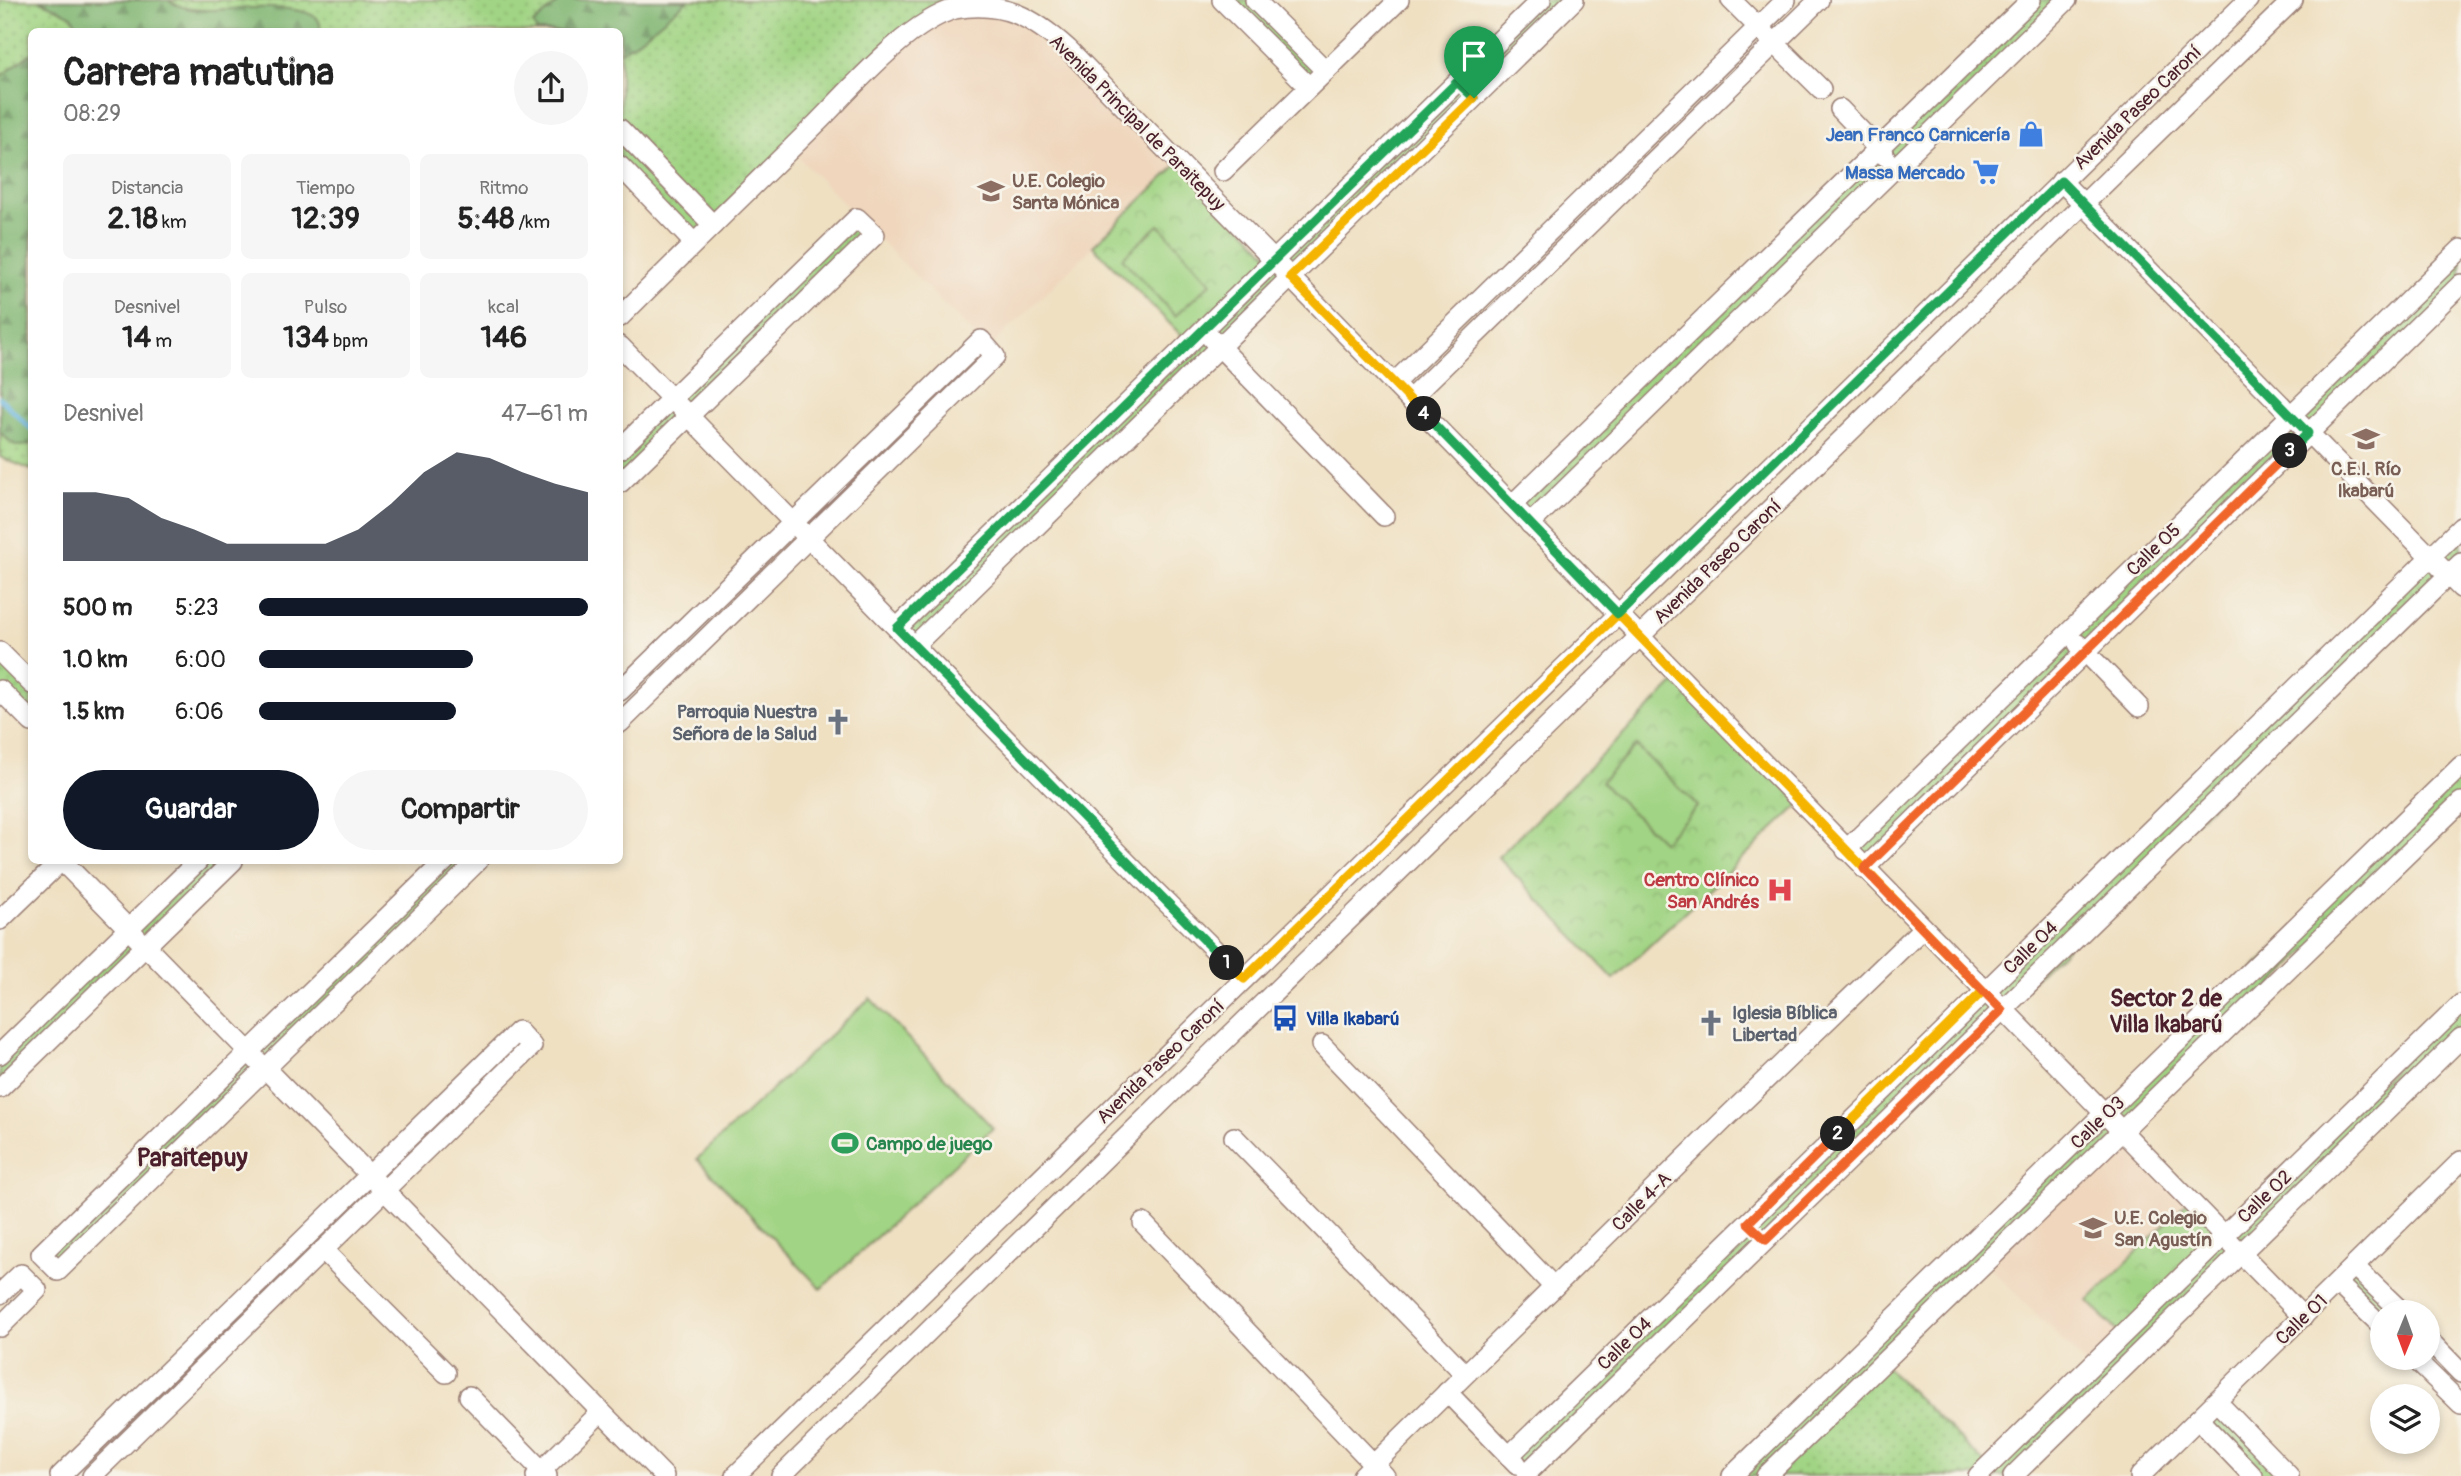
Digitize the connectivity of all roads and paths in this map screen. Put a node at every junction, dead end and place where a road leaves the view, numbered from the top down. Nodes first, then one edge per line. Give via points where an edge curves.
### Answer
1 (1222, 0) edge
2 (1255, 0) edge
3 (1399, 0) edge
4 (1541, 0) edge
5 (1574, 0) edge
6 (1731, 0) edge
7 (1786, 0) edge
8 (1819, 0) edge
9 (2031, 0) edge
10 (2067, 0) edge
11 (2248, 0) edge
12 (2293, 0) edge
13 (1758, 27) junction
14 (1774, 44) junction
15 (1325, 71) junction
16 (1457, 82) junction
17 (1309, 87) junction
18 (1821, 89) dead end
19 (1474, 98) junction
20 (1840, 109) dead end
21 (623, 132) edge
22 (1878, 149) junction
23 (1896, 167) junction
24 (623, 169) edge
25 (1223, 171) dead end
26 (2061, 181) junction
27 (2083, 204) junction
28 (1569, 212) junction
29 (713, 225) junction
30 (1586, 228) junction
31 (694, 243) junction
32 (2461, 249) edge
33 (1274, 260) junction
34 (1290, 277) junction
35 (2461, 284) edge
36 (623, 314) edge
37 (1203, 330) junction
38 (1691, 331) junction
39 (1219, 347) junction
40 (623, 349) edge
41 (1710, 349) junction
42 (1394, 383) junction
43 (672, 399) junction
44 (1410, 399) junction
45 (2291, 415) junction
46 (688, 416) junction
47 (2308, 433) junction
48 (623, 446) edge
49 (1083, 447) junction
50 (1100, 463) junction
51 (623, 481) edge
52 (1512, 505) junction
53 (1384, 516) dead end
54 (793, 523) junction
55 (1531, 524) junction
56 (2461, 527) edge
57 (808, 538) junction
58 (2430, 557) junction
59 (2457, 575) edge
60 (1618, 614) junction
61 (897, 628) junction
62 (2068, 633) junction
63 (1640, 636) junction
64 (914, 646) junction
65 (0, 652) edge
66 (2086, 652) junction
67 (2331, 653) junction
68 (2349, 672) junction
69 (28, 680) edge
70 (623, 688) edge
71 (0, 690) edge
72 (2139, 707) dead end
73 (28, 718) edge
74 (623, 720) edge
75 (2461, 766) edge
76 (2207, 774) junction
77 (2226, 792) junction
78 (2461, 802) edge
79 (1846, 850) junction
80 (58, 864) edge
81 (64, 864) edge
82 (195, 864) edge
83 (230, 864) edge
84 (442, 864) edge
85 (475, 864) edge
86 (1864, 869) junction
87 (2328, 897) junction
88 (2346, 914) junction
89 (0, 920) edge
90 (128, 929) junction
91 (1922, 929) junction
92 (146, 947) junction
93 (1244, 979) junction
94 (1983, 991) junction
95 (2002, 1010) junction
96 (2457, 1018) edge
97 (2461, 1038) edge
98 (1322, 1045) dead end
99 (248, 1052) junction
100 (0, 1054) edge
101 (265, 1069) junction
102 (0, 1088) edge
103 (2105, 1115) junction
104 (2122, 1133) junction
105 (1234, 1137) dead end
106 (2461, 1161) edge
107 (2296, 1166) junction
108 (369, 1176) junction
109 (2313, 1182) junction
110 (384, 1191) junction
111 (1143, 1223) dead end
112 (1748, 1223) junction
113 (2223, 1236) junction
114 (1766, 1240) junction
115 (323, 1250) junction
116 (2240, 1254) junction
117 (2354, 1266) junction
118 (2337, 1283) junction
119 (1554, 1287) junction
120 (0, 1294) edge
121 (2389, 1300) edge
122 (2370, 1315) edge
123 (2303, 1317) junction
124 (0, 1327) edge
125 (1865, 1346) junction
126 (2440, 1351) edge
127 (1883, 1363) junction
128 (2426, 1370) edge
129 (446, 1373) dead end
130 (2461, 1373) edge
131 (1465, 1374) junction
132 (1447, 1392) junction
133 (469, 1396) dead end
134 (2217, 1401) junction
135 (2461, 1404) edge
136 (601, 1412) junction
137 (2198, 1419) junction
138 (80, 1456) junction
139 (1509, 1456) junction
140 (1374, 1472) edge
141 (1988, 1473) edge
142 (542, 1474) edge
143 (96, 1475) edge
144 (1528, 1475) edge
145 (60, 1476) edge
146 (664, 1476) edge
147 (735, 1476) edge
148 (781, 1476) edge
149 (1732, 1476) edge
150 (1766, 1476) edge
151 (2013, 1476) edge
152 (2140, 1476) edge
153 (2253, 1476) edge
154 (2289, 1476) edge

1 - 17 street
2 - 15 street
3 - 15 street
4 - 16 street
5 - 19 street
6 - 13 street
7 - 13 street
8 - 14 street
9 - 22 street
10 - 23 street
11 - 26 street, Avenida Paseo Caroní
12 - 27 street, Avenida Paseo Caroní
13 - 14 street
13 - 28 street
14 - 18 street
14 - 30 street
15 - 17 street
16 - 19 street
16 - 33 street
17 - 25 street
19 - 34 street
20 - 22 street
21 - 29 street
22 - 23 street
22 - 38 street
23 - 41 street
24 - 31 street
26 - 27 street
26 - 60 street, Avenida Paseo Caroní
27 - 45 street
27 - 63 street, Avenida Paseo Caroní
28 - 30 street
28 - 42 street
29 - 31 street, Avenida Principal de Paraitepuy
29 - 33 street, Avenida Principal de Paraitepuy via 911,32 939,14 987,5 1018,11 1048,31
30 - 44 street
31 - 36 street, Avenida Principal de Paraitepuy
32 - 45 street, Calle 05
33 - 34 street, Avenida Principal de Paraitepuy
33 - 37 street
34 - 39 street
34 - 42 street, Avenida Principal de Paraitepuy
35 - 47 street, Calle 05
37 - 39 street
37 - 49 street
38 - 41 street
38 - 52 street
39 - 50 street
39 - 53 street
40 - 43 street
41 - 55 street
42 - 44 street, Avenida Principal de Paraitepuy
43 - 46 street
43 - 46 street via 857,218 875,235
43 - 48 street
44 - 52 street, Avenida Principal de Paraitepuy
45 - 47 street
45 - 62 street, Calle 05
46 - 51 street
46 - 54 street
47 - 58 street
47 - 66 street, Calle 05
49 - 50 street
49 - 61 street
50 - 64 street
52 - 55 street, Avenida Principal de Paraitepuy
54 - 57 street
54 - 57 street via 981,340 995,356
54 - 70 street
55 - 60 street, Avenida Principal de Paraitepuy
56 - 58 street, Calle 04
57 - 61 street
57 - 74 street
58 - 59 street
58 - 67 street, Calle 04
59 - 68 street, Calle 04
60 - 63 street, Avenida Principal de Paraitepuy
60 - 93 street, Avenida Paseo Caroní
61 - 64 street
62 - 66 street
62 - 79 street, Calle 05
63 - 79 street, Avenida Principal de Paraitepuy
63 - 148 street, Avenida Paseo Caroní
64 - 93 street
65 - 69 street
66 - 72 street
66 - 86 street, Calle 05
67 - 68 street
67 - 76 street, Calle 04
68 - 77 street, Calle 04
71 - 73 street
75 - 87 street, Calle 03
76 - 77 street
76 - 94 street, Calle 04
77 - 95 street, Calle 04
78 - 88 street, Calle 03
79 - 86 street, Avenida Principal de Paraitepuy
80 - 89 street
81 - 90 street
82 - 90 street
83 - 92 street
84 - 99 street
85 - 101 street
86 - 91 street, Avenida Principal de Paraitepuy
87 - 88 street
87 - 103 street, Calle 03
88 - 104 street, Calle 03
90 - 92 street
90 - 100 street
91 - 94 street, Avenida Principal de Paraitepuy
91 - 119 street, Calle 4-A
92 - 99 street
92 - 102 street
93 - 147 street, Avenida Paseo Caroní
94 - 95 street, Avenida Principal de Paraitepuy
94 - 112 street, Calle 04
95 - 103 street, Avenida Principal de Paraitepuy
95 - 114 street, Calle 04
96 - 107 street, Calle 02
97 - 109 street, Calle 02
98 - 119 street
99 - 101 street
99 - 101 street via 41,1254 58,1270
101 - 108 street
103 - 104 street, Avenida Principal de Paraitepuy
103 - 125 street, Calle 03
104 - 113 street, Avenida Principal de Paraitepuy
104 - 127 street, Calle 03
105 - 131 street
106 - 117 street, Calle 01
107 - 109 street
107 - 113 street, Calle 02
108 - 110 street
108 - 110 street via 518,1031 532,1046
108 - 138 street
109 - 116 street, Calle 02
110 - 115 street
110 - 136 street
111 - 140 street
112 - 114 street
112 - 139 street, Calle 04
113 - 116 street, Avenida Principal de Paraitepuy
113 - 141 street, Calle 02
114 - 144 street, Calle 04
115 - 129 street
115 - 143 street
116 - 123 street, Avenida Principal de Paraitepuy
116 - 151 street, Calle 02
117 - 118 street, Calle 01
117 - 121 street
118 - 122 street
118 - 123 street, Calle 01
119 - 131 street, Calle 4-A
120 - 124 street via 21,1274 37,1290
123 - 134 street, Calle 01
125 - 127 street
125 - 149 street, Calle 03
126 - 130 street
127 - 150 street, Calle 03
128 - 135 street
131 - 132 street, Calle 4-A
132 - 139 street
132 - 140 street, Calle 4-A
133 - 142 street
134 - 137 street, Calle 01
134 - 154 street
136 - 142 street
136 - 146 street
137 - 152 street, Calle 01
137 - 153 street
138 - 143 street
138 - 145 street
139 - 144 street

